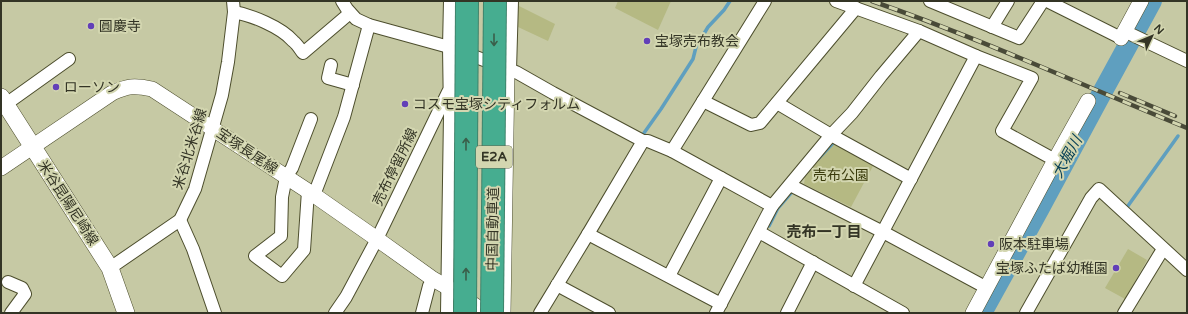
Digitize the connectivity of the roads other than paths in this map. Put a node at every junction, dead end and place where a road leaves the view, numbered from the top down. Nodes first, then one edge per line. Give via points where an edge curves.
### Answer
1 (343, 1) edge
2 (450, 1) edge
3 (467, 1) edge
4 (495, 1) edge
5 (512, 1) edge
6 (765, 1) edge
7 (836, 1) edge
8 (1008, 1) edge
9 (1043, 1) edge
10 (1047, 1) edge
11 (1141, 1) edge
12 (937, 2) edge
13 (231, 4) edge
14 (856, 8) junction
15 (350, 13) junction
16 (369, 25) junction
17 (992, 27) junction
18 (919, 31) junction
19 (1128, 35) junction
20 (449, 47) junction
21 (976, 56) junction
22 (69, 59) dead end
23 (1187, 61) edge
24 (331, 65) dead end
25 (510, 70) junction
26 (353, 85) junction
27 (450, 89) junction
28 (3, 101) edge
29 (704, 101) junction
30 (1088, 101) dead end
31 (777, 103) junction
32 (311, 119) dead end
33 (212, 128) junction
34 (831, 135) junction
35 (643, 141) junction
36 (32, 146) junction
37 (672, 151) junction
38 (1055, 160) junction
39 (1, 168) edge
40 (286, 177) junction
41 (721, 178) junction
42 (911, 179) junction
43 (790, 185) junction
44 (311, 193) junction
45 (772, 206) junction
46 (180, 220) junction
47 (759, 232) junction
48 (883, 232) junction
49 (588, 234) junction
50 (377, 239) junction
51 (1163, 249) junction
52 (813, 262) junction
53 (110, 268) junction
54 (1187, 270) edge
55 (669, 276) junction
56 (433, 279) junction
57 (8, 282) dead end
58 (557, 285) junction
59 (854, 286) junction
60 (447, 287) junction
61 (987, 288) junction
62 (718, 309) edge
63 (11, 313) edge
64 (126, 313) edge
65 (215, 313) edge
66 (335, 313) edge
67 (422, 313) edge
68 (447, 313) edge
69 (465, 313) edge
70 (486, 313) edge
71 (492, 313) edge
72 (506, 313) edge
73 (540, 313) edge
74 (609, 313) edge
75 (786, 313) edge
76 (903, 313) edge
77 (973, 313) edge
78 (1026, 313) edge
79 (1124, 313) edge

1 - 15 street
2 - 20 street, 売布停留所線
69 -> 3 highway, 中国自動車道 / E2A, bridge
4 -> 71 highway, 中国自動車道 / E2A, bridge
5 - 25 street
6 - 29 street
7 - 14 street
8 - 17 street
9 - 17 street via 1019,38
10 - 19 street
11 - 19 street
12 - 17 street
13 - 15 street via 293,40 303,53
13 - 33 street, 米谷北米谷線 via 228,62
14 - 18 street
14 - 31 street
15 - 16 street
16 - 20 street
16 - 26 street
18 - 21 street
18 - 34 street
19 - 23 street
20 - 25 street
20 - 27 street, 売布停留所線
21 - 38 street via 1032,78 1002,131
21 - 42 street
22 - 28 street
24 - 26 street via 328,78
25 - 35 street
25 - 72 street
26 - 44 street via 344,117
27 - 50 street, 売布停留所線
27 - 60 street
28 - 36 main road, 米谷昆陽尼崎線
29 - 31 street via 751,125 760,123
29 - 37 street
30 - 38 street
31 - 34 street
32 - 40 street
33 - 36 street, 宝塚長尾線 via 152,89 141,86 128,87 112,93
33 - 40 street, 宝塚長尾線
33 - 46 street, 米谷北米谷線 via 195,189
34 - 42 street
34 - 43 street
35 - 37 street
35 - 49 street
36 - 39 street, 宝塚長尾線
36 - 53 main road, 米谷昆陽尼崎線
37 - 41 street
38 - 61 street
40 - 44 street, 宝塚長尾線
40 - 44 street via 282,197 281,236 256,256 282,276 304,250
41 - 45 street
41 - 55 street
42 - 48 street
43 - 45 street
43 - 48 street
44 - 50 street, 宝塚長尾線
45 - 47 street
46 - 53 street, 米谷北米谷線
46 - 65 street
47 - 52 street
47 - 62 street
48 - 59 street
48 - 61 street
49 - 55 street
49 - 58 street
50 - 56 street, 宝塚長尾線
50 - 66 street, 売布停留所線
51 - 54 street
51 - 78 street via 1099,189 1091,198
51 - 79 street
52 - 59 street
52 - 75 street
53 - 64 main road, 米谷昆陽尼崎線
55 - 62 street
56 - 60 street, 宝塚長尾線
56 - 67 street
57 - 63 street via 22,288 25,294
58 - 73 street
58 - 74 street
59 - 76 street
60 - 68 street
60 - 70 street, 宝塚長尾線
61 - 77 street

